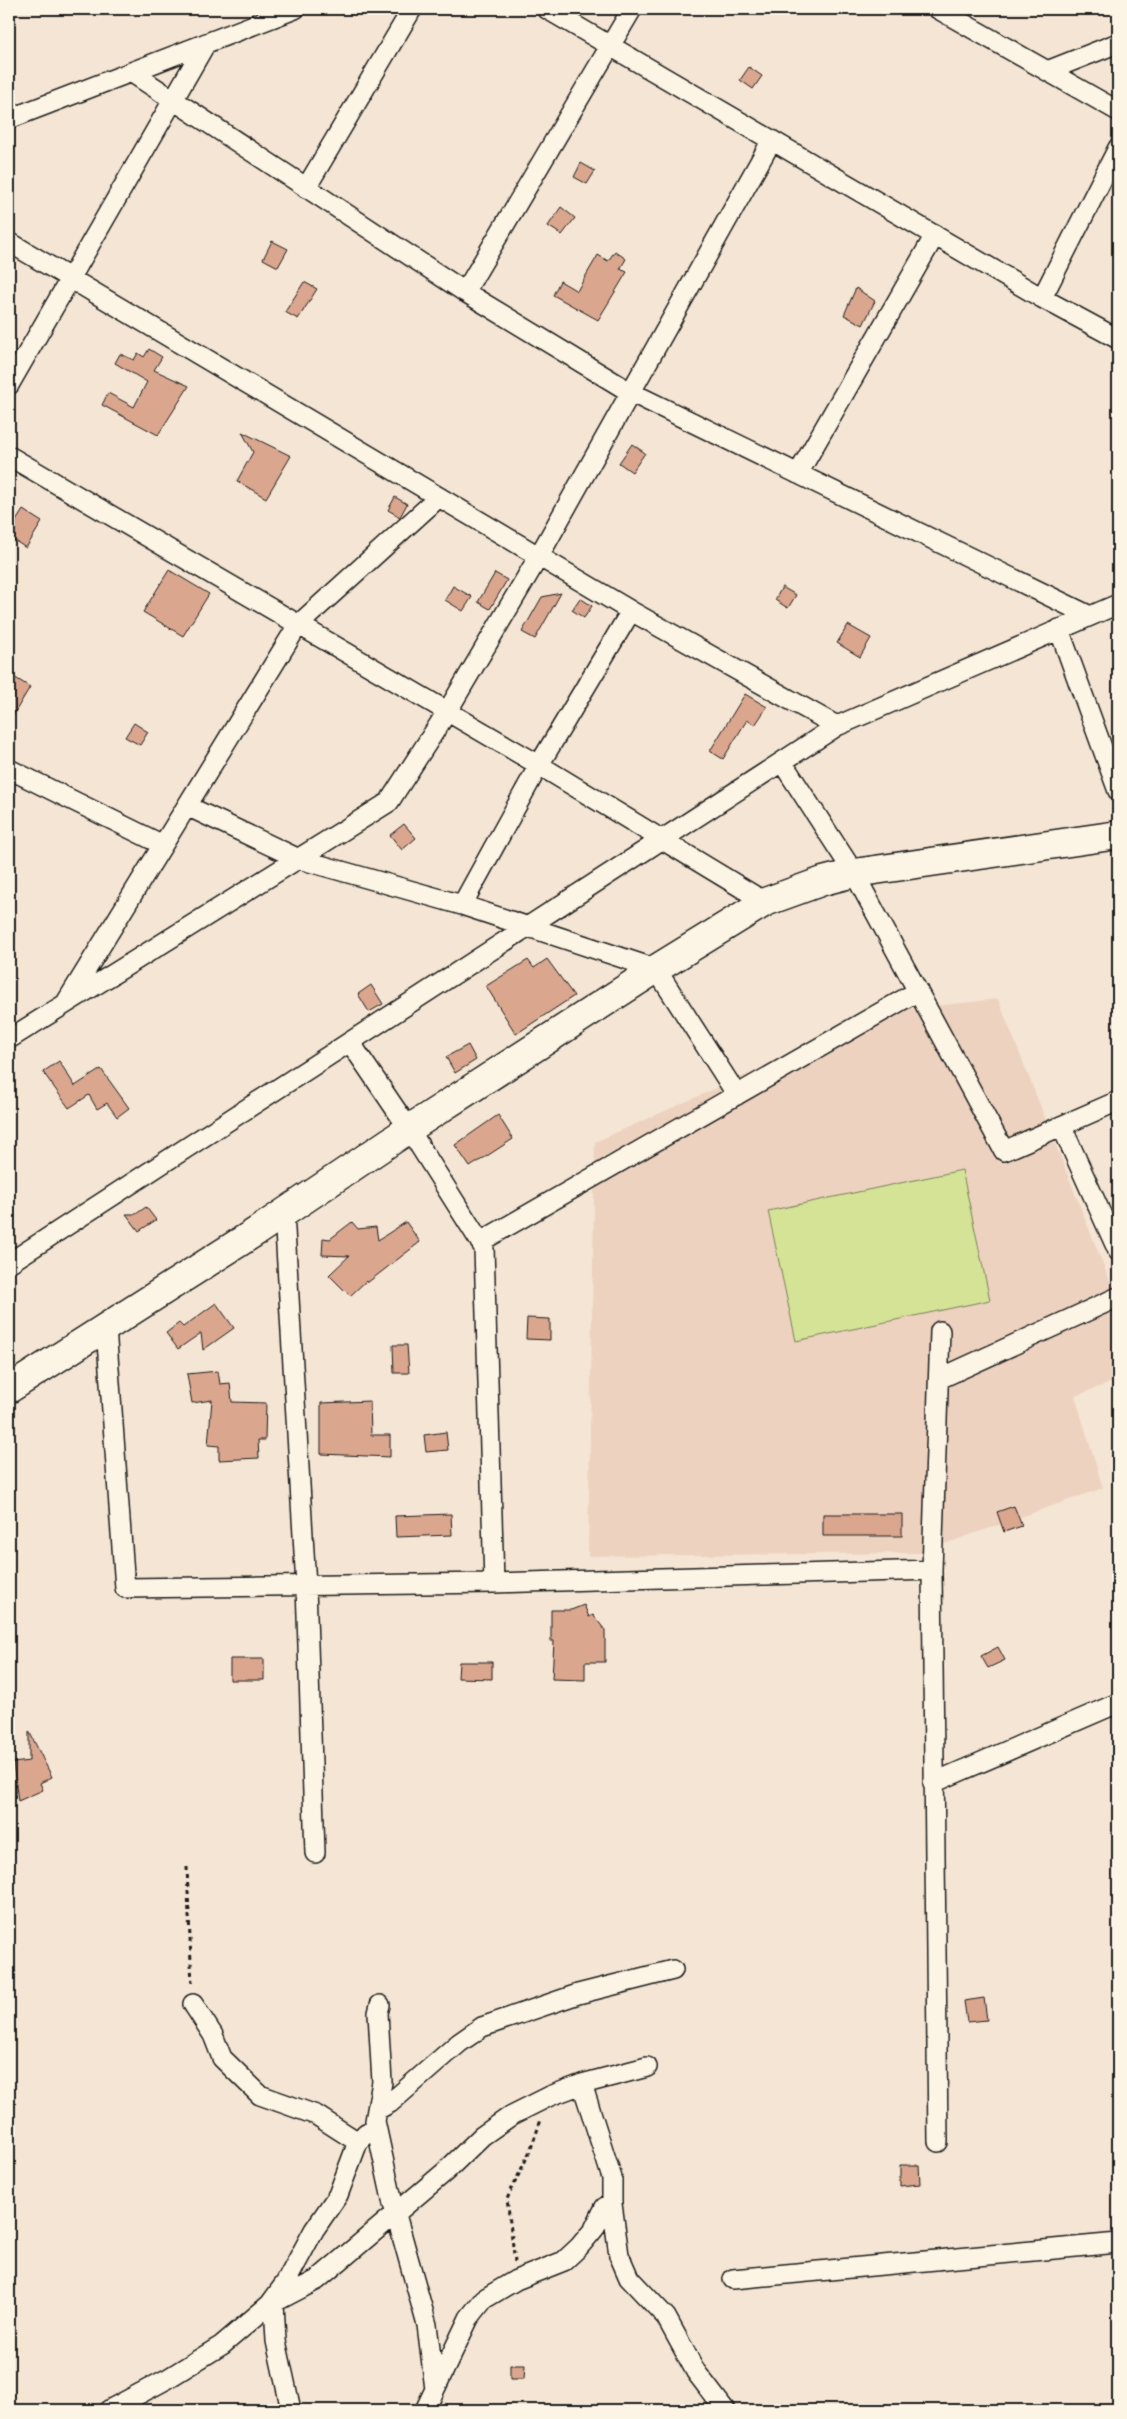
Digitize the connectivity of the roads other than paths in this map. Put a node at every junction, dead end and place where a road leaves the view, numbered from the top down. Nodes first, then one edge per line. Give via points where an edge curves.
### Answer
1 (295, 9) edge
2 (412, 9) edge
3 (547, 9) edge
4 (632, 9) edge
5 (938, 9) edge
6 (206, 43) junction
7 (1118, 43) edge
8 (611, 46) junction
9 (1047, 71) junction
10 (130, 72) junction
11 (172, 99) junction
12 (1118, 111) edge
13 (9, 119) edge
14 (772, 140) junction
15 (1118, 148) edge
16 (306, 188) junction
17 (935, 235) junction
18 (9, 242) edge
19 (71, 279) junction
20 (465, 292) junction
21 (1042, 298) junction
22 (1118, 339) edge
23 (9, 385) edge
24 (630, 392) junction
25 (9, 456) edge
26 (798, 474) junction
27 (439, 497) junction
28 (539, 556) junction
29 (1118, 604) edge
30 (631, 611) junction
31 (1090, 616) junction
32 (298, 625) junction
33 (1059, 629) junction
34 (447, 712) junction
35 (837, 726) junction
36 (782, 762) junction
37 (539, 765) junction
38 (9, 769) edge
39 (1118, 791) edge
40 (187, 806) junction
41 (1118, 835) edge
42 (661, 840) junction
43 (163, 845) junction
44 (299, 859) junction
45 (854, 873) junction
46 (766, 902) junction
47 (462, 905) junction
48 (529, 926) junction
49 (656, 969) junction
50 (918, 991) junction
51 (65, 1004) junction
52 (9, 1039) edge
53 (350, 1042) junction
54 (737, 1095) junction
55 (1118, 1101) edge
56 (1062, 1127) junction
57 (409, 1129) junction
58 (284, 1213) junction
59 (480, 1242) junction
60 (1118, 1250) edge
61 (9, 1263) edge
62 (1118, 1297) edge
63 (106, 1328) junction
64 (940, 1332) dead end
65 (939, 1380) junction
66 (9, 1389) edge
67 (932, 1570) junction
68 (494, 1583) junction
69 (306, 1586) junction
70 (1118, 1703) edge
71 (933, 1783) junction
72 (316, 1852) dead end
73 (673, 1970) dead end
74 (193, 2004) road end
75 (380, 2005) dead end
76 (647, 2067) dead end
77 (582, 2084) junction
78 (376, 2116) junction
79 (358, 2142) junction
80 (938, 2142) dead end
81 (612, 2204) junction
82 (396, 2213) junction
83 (1118, 2243) edge
84 (733, 2279) dead end
85 (272, 2304) junction
86 (435, 2389) junction
87 (109, 2410) edge
88 (291, 2410) edge
89 (425, 2410) edge
90 (725, 2410) edge

1 - 6 street
2 - 16 street
3 - 8 street
4 - 8 street
5 - 9 street
6 - 10 street
6 - 11 street
7 - 9 street
8 - 14 street
8 - 20 street
9 - 12 street
10 - 11 street
10 - 13 street
11 - 16 street
11 - 19 street
14 - 17 street
14 - 24 street
15 - 21 street
16 - 20 street
17 - 21 street
17 - 26 street
18 - 19 street
19 - 23 street
19 - 27 street
20 - 24 street
21 - 22 street
24 - 26 street
24 - 28 street
25 - 32 street
26 - 31 street
27 - 28 street
27 - 32 street
28 - 30 street
28 - 34 street
29 - 31 street
30 - 35 street
30 - 37 street
31 - 33 street
32 - 34 street
32 - 40 street
33 - 35 street
33 - 39 street
34 - 37 street
34 - 44 street via 389,802
35 - 36 street
36 - 42 street
36 - 45 street
37 - 42 street
37 - 47 street
38 - 43 street
40 - 43 street
40 - 44 street
41 - 45 street
42 - 46 street
42 - 48 street
43 - 51 street
44 - 47 street
44 - 51 street
45 - 46 street
45 - 50 street
46 - 49 street
47 - 48 street
48 - 49 street
48 - 53 street
49 - 54 street
49 - 57 street
50 - 54 street
50 - 56 street via 1004,1151
51 - 52 street
53 - 57 street
53 - 61 street
54 - 59 street
55 - 56 street
56 - 60 street
57 - 58 street
57 - 59 street
58 - 63 street
58 - 69 street
59 - 68 street via 484,1248
62 - 65 street
63 - 66 street
63 - 69 street via 125,1588
64 - 65 street
65 - 67 street
67 - 68 street
67 - 71 street
68 - 69 street
69 - 72 street
70 - 71 street
71 - 80 street
73 - 78 street via 578,1994 482,2027 459,2043
74 - 79 street via 222,2058 260,2095 316,2115
75 - 78 street via 382,2082
76 - 77 street
77 - 81 street via 609,2169
77 - 82 street via 512,2115 482,2136
78 - 79 street
78 - 82 street
79 - 85 street via 338,2195
81 - 86 street via 605,2207 594,2229 564,2261 516,2280 484,2299 468,2318
81 - 90 street via 619,2254 630,2278 666,2317 696,2372
82 - 85 street via 317,2280
82 - 86 street via 427,2325
83 - 84 street
85 - 87 street via 222,2345 167,2380
85 - 88 street via 276,2341
86 - 89 street

